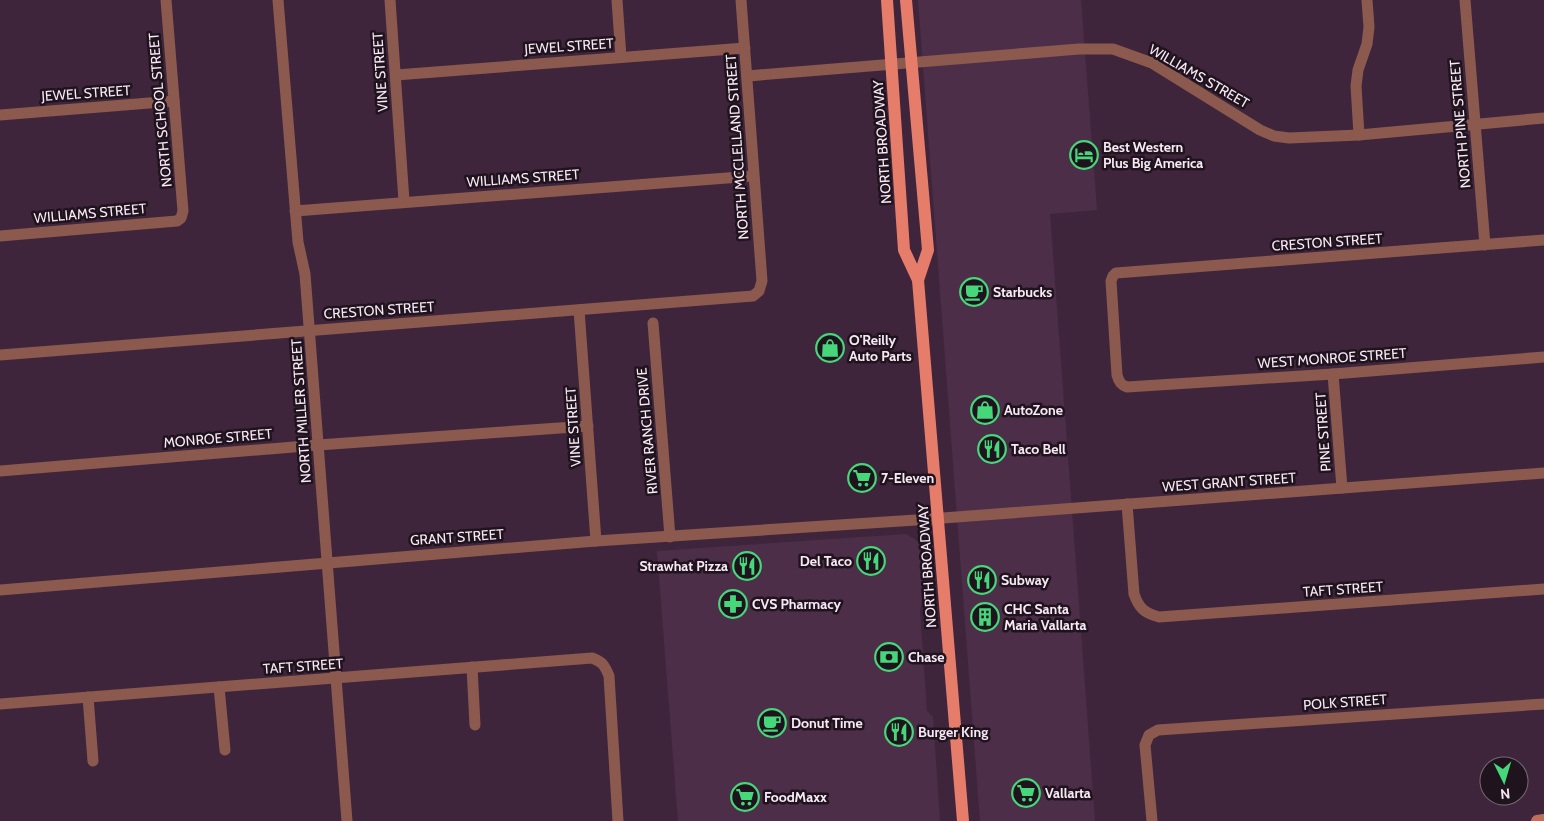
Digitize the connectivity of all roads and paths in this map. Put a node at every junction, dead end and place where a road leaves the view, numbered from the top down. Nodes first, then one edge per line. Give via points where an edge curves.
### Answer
1 (166, 0) edge
2 (278, 0) edge
3 (390, 0) edge
4 (617, 0) edge
5 (741, 0) edge
6 (887, 0) edge
7 (906, 0) edge
8 (1366, 0) edge
9 (1465, 0) edge
10 (745, 48) junction
11 (621, 58) junction
12 (911, 63) junction
13 (892, 64) junction
14 (396, 75) junction
15 (746, 76) junction
16 (174, 101) junction
17 (0, 115) edge
18 (1544, 118) edge
19 (1476, 124) junction
20 (1359, 135) junction
21 (753, 176) junction
22 (404, 201) junction
23 (295, 211) junction
24 (181, 218) joint
25 (0, 236) edge
26 (1544, 240) edge
27 (1485, 245) junction
28 (918, 280) junction
29 (759, 291) joint
30 (579, 310) junction
31 (653, 323) dead end
32 (310, 330) junction
33 (0, 355) edge
34 (1544, 357) edge
35 (1333, 374) junction
36 (1122, 385) joint
37 (588, 426) junction
38 (318, 445) junction
39 (0, 470) edge
40 (1544, 473) edge
41 (1342, 488) junction
42 (1127, 504) junction
43 (939, 518) junction
44 (916, 520) joint
45 (670, 537) junction
46 (596, 541) junction
47 (326, 562) junction
48 (1544, 589) edge
49 (0, 590) edge
50 (472, 667) junction
51 (335, 678) junction
52 (219, 687) junction
53 (88, 697) junction
54 (0, 704) edge
55 (1544, 704) edge
56 (475, 725) dead end
57 (225, 750) dead end
58 (93, 761) dead end
59 (1544, 820) edge
60 (347, 821) edge
61 (618, 821) edge
62 (963, 821) edge
63 (1152, 821) edge
64 (1537, 821) edge

1 - 16 street, NORTH SCHOOL STREET
2 - 23 street, NORTH MILLER STREET
3 - 14 street, VINE STREET
4 - 11 street
5 - 10 street, NORTH MCCLELLAND STREET
6 - 13 main road, NORTH BROADWAY
7 - 12 main road, NORTH BROADWAY
8 - 20 street via 1369,27 1356,86
9 - 19 street, NORTH PINE STREET
10 - 11 street, JEWEL STREET
10 - 15 street, NORTH MCCLELLAND STREET
11 - 14 street, JEWEL STREET
12 - 13 street, WILLIAMS STREET
12 - 20 street, WILLIAMS STREET via 1112,49 1152,63 1274,136
12 - 28 main road, NORTH BROADWAY via 928,250
13 - 15 street, WILLIAMS STREET
13 - 28 main road, NORTH BROADWAY via 904,250
14 - 22 street, VINE STREET
15 - 21 street, NORTH MCCLELLAND STREET
16 - 17 street, JEWEL STREET
16 - 24 street, NORTH SCHOOL STREET
18 - 19 street, WILLIAMS STREET
19 - 20 street, WILLIAMS STREET
19 - 27 street, NORTH PINE STREET
21 - 22 street, WILLIAMS STREET
21 - 29 street, NORTH MCCLELLAND STREET via 762,281
22 - 23 street, WILLIAMS STREET
23 - 32 street, NORTH MILLER STREET
24 - 25 street, WILLIAMS STREET via 177,221
26 - 27 street, CRESTON STREET
27 - 36 street, CRESTON STREET via 1116,272 1111,281 1117,375
28 - 43 main road, NORTH BROADWAY
29 - 30 street, CRESTON STREET via 749,297
30 - 32 street, CRESTON STREET
30 - 37 street, VINE STREET
31 - 45 street, RIVER RANCH DRIVE
32 - 33 street, CRESTON STREET
32 - 38 street, NORTH MILLER STREET
34 - 35 street, WEST MONROE STREET
35 - 36 street, WEST MONROE STREET
35 - 41 street, PINE STREET
37 - 38 street, MONROE STREET
37 - 46 street, VINE STREET
38 - 39 street, MONROE STREET
38 - 47 street, NORTH MILLER STREET
40 - 41 street, WEST GRANT STREET
41 - 42 street, WEST GRANT STREET
42 - 43 street, WEST GRANT STREET
42 - 48 street, TAFT STREET via 1134,594 1145,612 1158,617
43 - 44 street, WEST GRANT STREET
43 - 62 main road, NORTH BROADWAY
44 - 45 street, GRANT STREET
45 - 46 street, GRANT STREET
46 - 47 street, GRANT STREET
47 - 49 street, GRANT STREET
47 - 51 street, NORTH MILLER STREET
50 - 51 street, TAFT STREET
50 - 56 street
50 - 61 street, TAFT STREET via 592,658 605,666 609,676
51 - 52 street, TAFT STREET
51 - 60 street, NORTH MILLER STREET
52 - 53 street, TAFT STREET
52 - 57 street
53 - 54 street, TAFT STREET
53 - 58 street
55 - 63 street, POLK STREET via 1158,730 1149,735 1146,745
59 - 64 street

